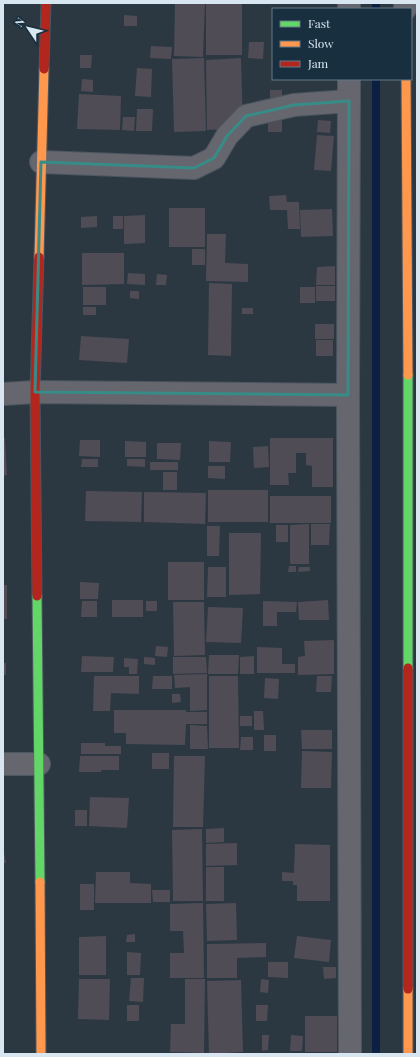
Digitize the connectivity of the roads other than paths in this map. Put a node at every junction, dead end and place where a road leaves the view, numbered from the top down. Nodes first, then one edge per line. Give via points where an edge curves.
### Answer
1 (46, 3) edge
2 (349, 80) edge
3 (406, 80) edge
4 (349, 101) junction
5 (41, 162) junction
6 (35, 392) junction
7 (3, 394) edge
8 (348, 394) junction
9 (3, 764) edge
10 (39, 764) junction
11 (41, 1054) edge
12 (350, 1054) edge
13 (408, 1054) edge

1 - 5 street
2 - 4 street
3 - 13 street
4 - 5 street via 294,104 246,116 227,136 214,158 194,168
4 - 8 street
5 - 6 street
6 - 7 street
6 - 8 street
6 - 10 street
8 - 12 street
9 - 10 street
10 - 11 street

